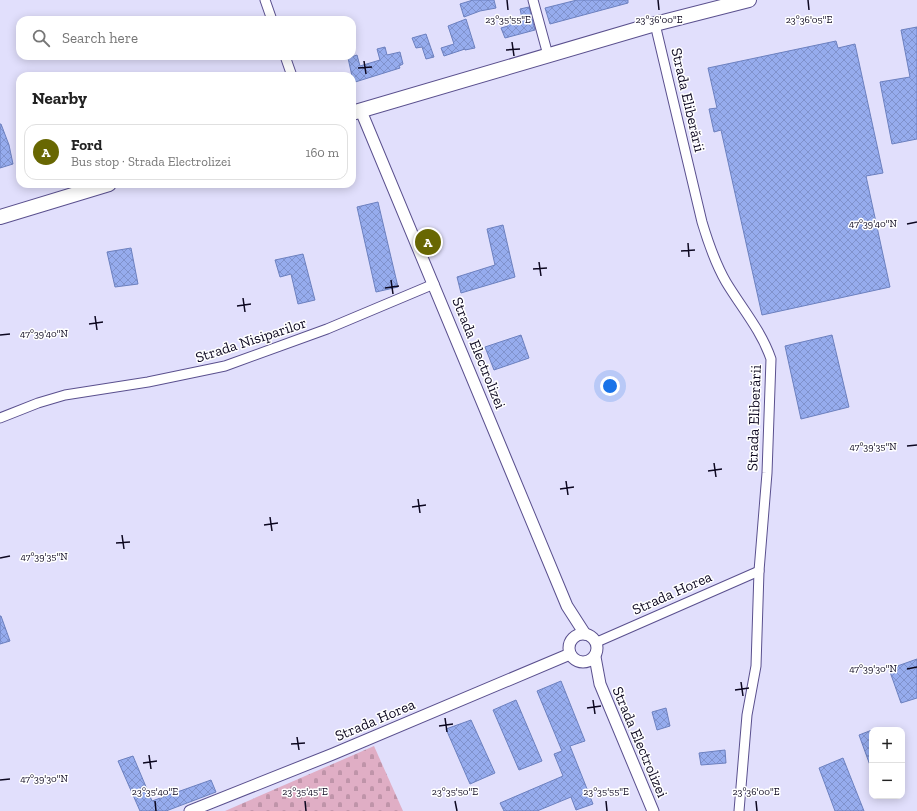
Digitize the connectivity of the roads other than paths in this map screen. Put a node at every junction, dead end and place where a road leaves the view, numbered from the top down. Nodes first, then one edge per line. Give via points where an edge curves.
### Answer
1 (265, 0) edge
2 (533, 0) edge
3 (749, 0) edge
4 (271, 16) edge
5 (655, 24) junction
6 (548, 55) junction
7 (286, 60) edge
8 (291, 72) edge
9 (357, 112) edge
10 (96, 188) edge
11 (0, 217) edge
12 (434, 284) junction
13 (0, 418) edge
14 (759, 571) junction
15 (567, 606) junction
16 (585, 634) junction
17 (572, 638) junction
18 (597, 642) junction
19 (570, 654) junction
20 (595, 657) junction
21 (582, 663) junction
22 (600, 684) junction
23 (190, 811) edge
24 (653, 811) edge
25 (739, 811) edge

1 - 4 street
2 - 6 street
3 - 5 main road
5 - 6 main road
5 - 14 street, Strada Eliberării via 708,242 726,280 766,345 771,359 767,474
6 - 9 main road
7 - 8 street
9 - 12 street, Strada Electrolizei
10 - 11 main road
12 - 13 street, Strada Nisiparilor via 327,329 224,366 148,382 65,395
12 - 15 street, Strada Electrolizei
14 - 18 street, Strada Horea
14 - 25 street, Strada Eliberării via 756,666 747,716
15 - 16 street, Strada Electrolizei
15 - 17 street, Strada Electrolizei
16 - 17 street
16 - 18 street
17 - 19 street
18 - 20 street via 598,650
19 - 21 street
19 - 23 street, Strada Horea
20 - 21 street
20 - 22 street, Strada Electrolizei
21 - 22 street, Strada Electrolizei
22 - 24 street, Strada Electrolizei

